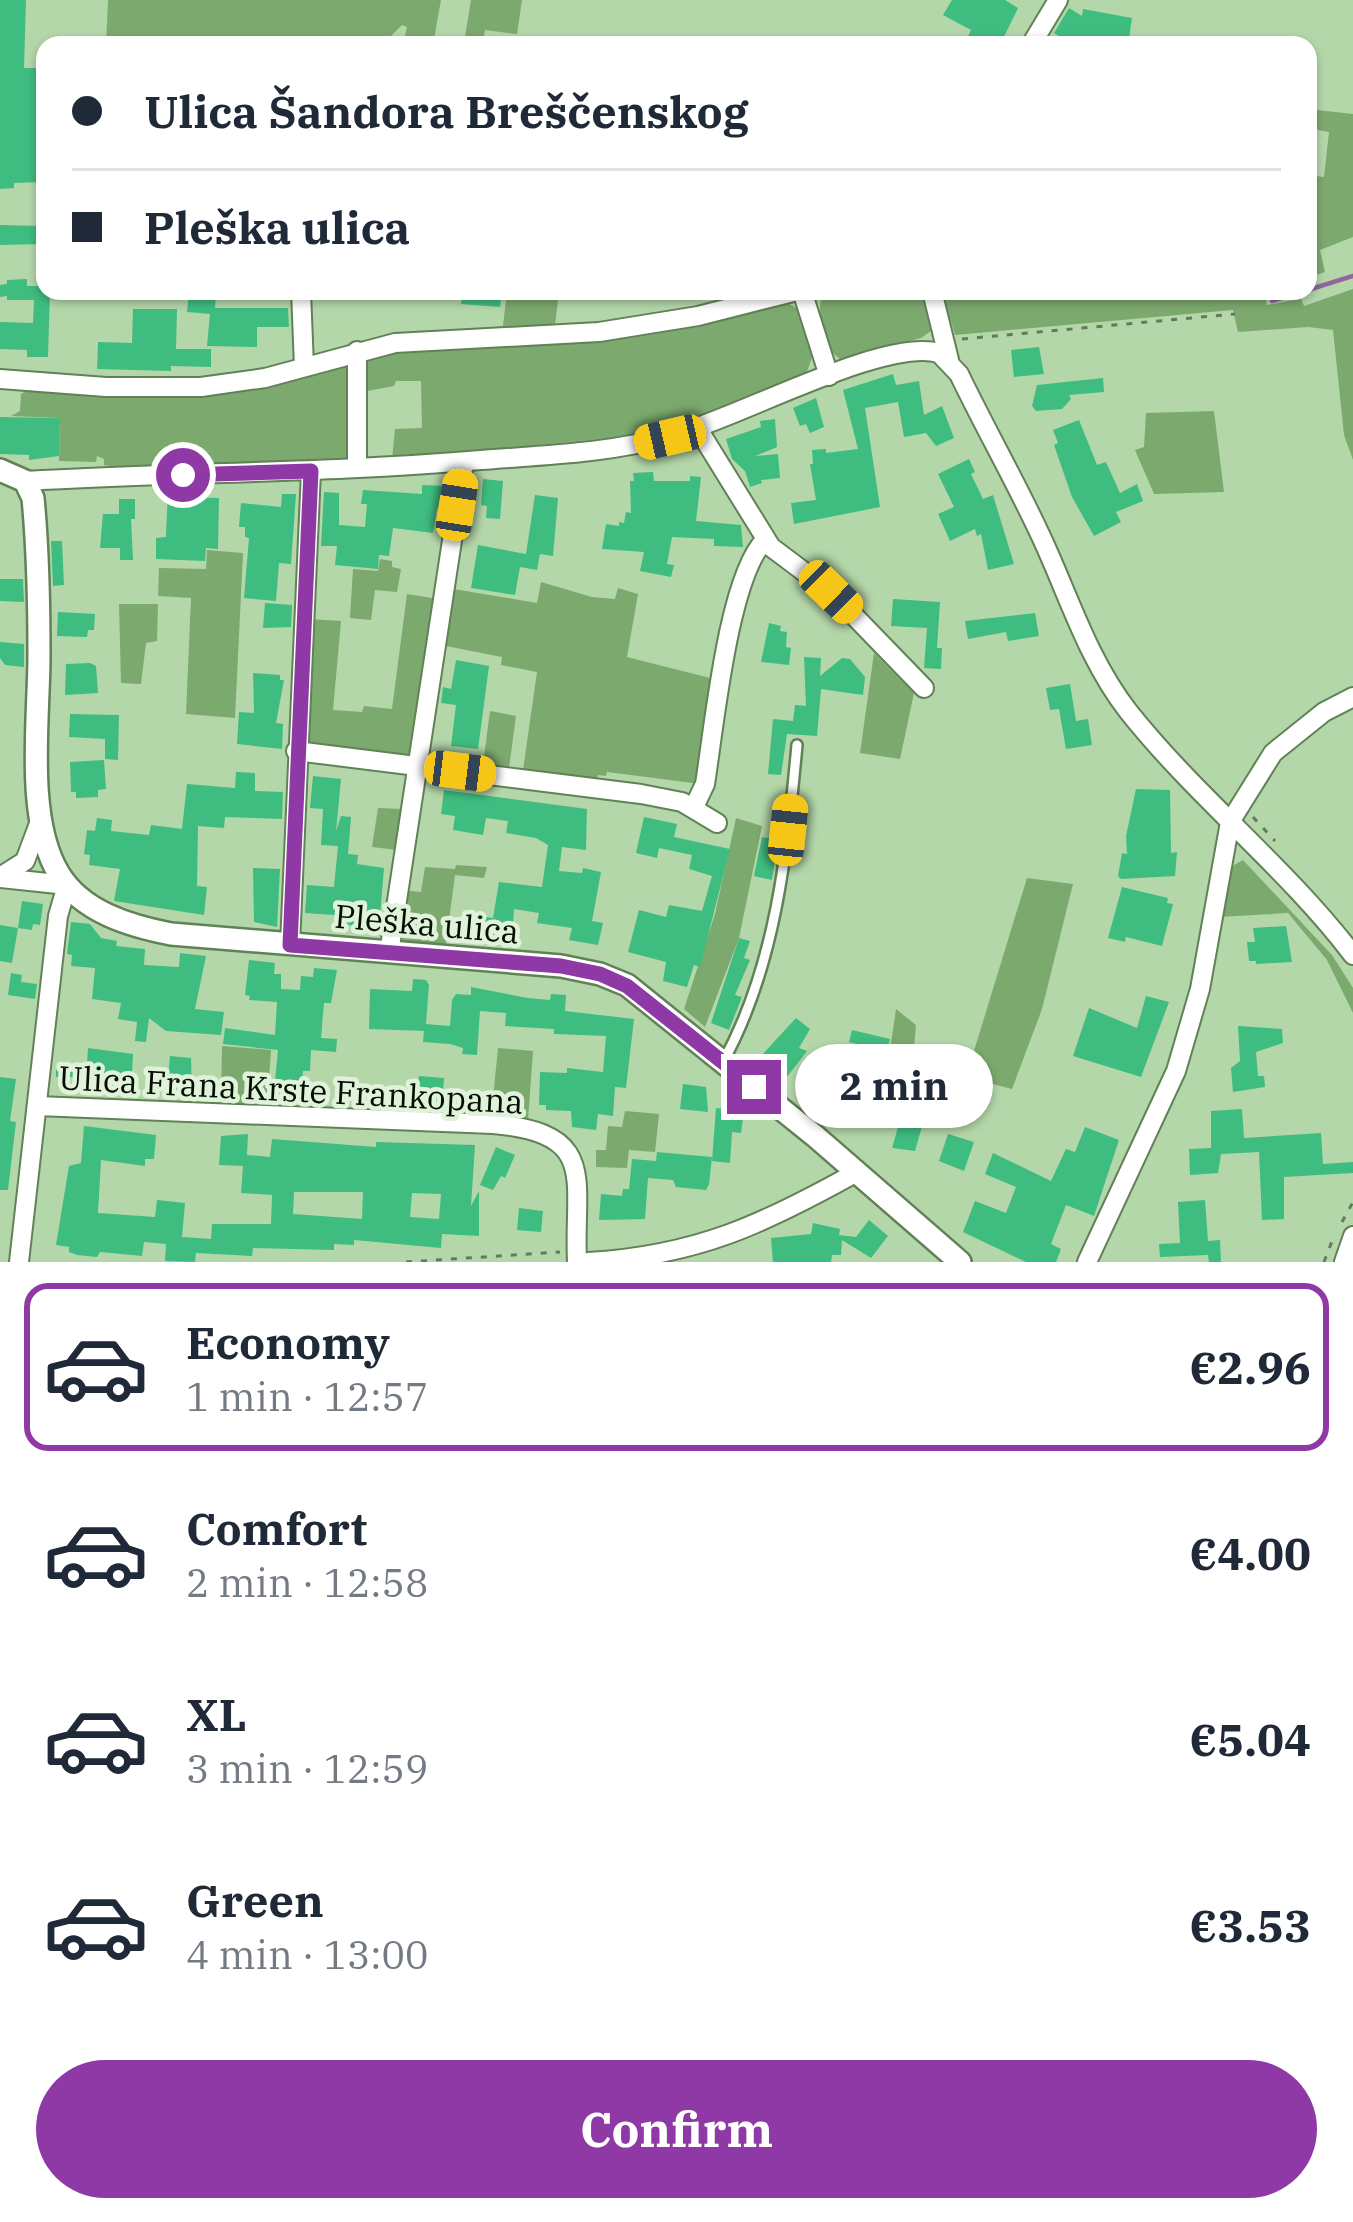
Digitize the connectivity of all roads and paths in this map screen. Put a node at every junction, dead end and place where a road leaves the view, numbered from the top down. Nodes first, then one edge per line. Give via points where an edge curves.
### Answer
1 (1058, 0) edge
2 (1036, 36) edge
3 (301, 300) edge
4 (763, 300) edge
5 (803, 300) edge
6 (934, 300) edge
7 (1234, 314) dead end
8 (946, 350) junction
9 (357, 352) junction
10 (304, 367) junction
11 (829, 376) junction
12 (0, 379) edge
13 (698, 429) junction
14 (464, 462) junction
15 (357, 468) junction
16 (0, 470) edge
17 (311, 471) junction
18 (25, 481) junction
19 (765, 541) junction
20 (924, 688) dead end
21 (1353, 697) edge
22 (797, 745) dead end
23 (296, 751) junction
24 (416, 765) junction
25 (694, 807) junction
26 (40, 818) junction
27 (1230, 822) junction
28 (717, 823) dead end
29 (0, 878) edge
30 (67, 885) junction
31 (290, 945) junction
32 (389, 953) junction
33 (1353, 955) edge
34 (723, 1062) junction
35 (37, 1106) junction
36 (857, 1172) junction
37 (1353, 1236) edge
38 (580, 1258) edge
39 (19, 1262) edge
40 (406, 1262) edge
41 (960, 1262) edge
42 (1087, 1262) edge
43 (1344, 1262) edge

1 - 2 street
3 - 10 street
4 - 9 street via 599,332
5 - 11 street
6 - 8 street
7 - 8 path
8 - 11 street
8 - 27 street via 1110,684
9 - 10 street
9 - 15 street
10 - 12 street via 170,388
11 - 13 street
13 - 14 street via 613,448
13 - 19 street
14 - 15 street
14 - 24 street
15 - 17 street
16 - 18 street
17 - 18 street
17 - 23 street
18 - 26 street via 36,530
19 - 20 street via 831,592
19 - 25 street via 739,594 705,784
21 - 27 street via 1273,753
22 - 34 lane via 770,934 748,1013
23 - 24 street
23 - 31 street
24 - 25 street
24 - 32 street
25 - 28 street
26 - 29 street via 26,861
26 - 30 street
27 - 33 street
27 - 42 street via 1200,989 1176,1071
29 - 30 street
30 - 31 street, Pleška ulica via 95,908 148,929
30 - 35 street
31 - 32 street, Pleška ulica
32 - 34 street, Pleška ulica via 600,974
34 - 36 street, Pleška ulica
35 - 38 street, Ulica Frana Krste Frankopana via 536,1130 575,1166
35 - 39 street
36 - 38 street via 706,1245
36 - 41 street, Pleška ulica
37 - 43 street
38 - 40 path

